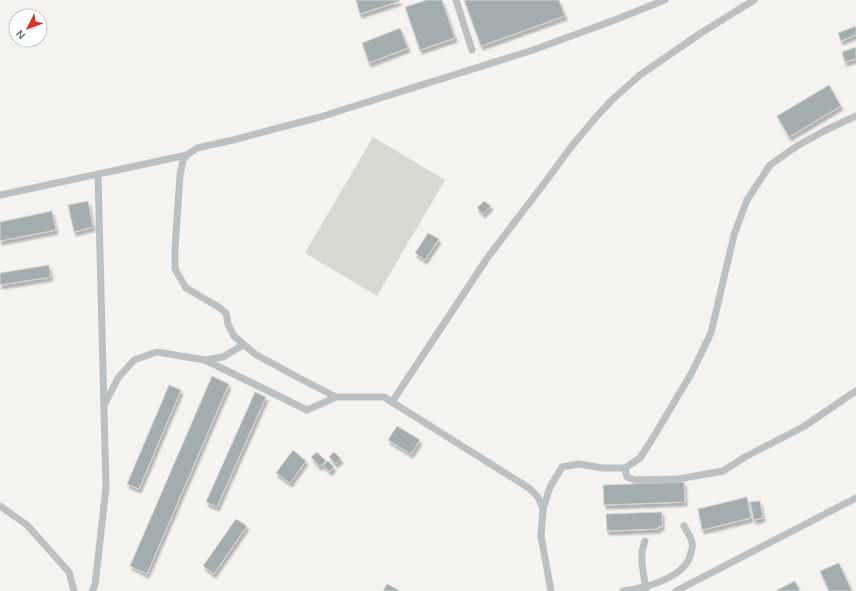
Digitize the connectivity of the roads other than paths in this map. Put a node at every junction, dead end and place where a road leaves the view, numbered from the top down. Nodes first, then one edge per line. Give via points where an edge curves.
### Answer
1 (456, 0) edge
2 (665, 0) edge
3 (754, 0) edge
4 (472, 50) dead end
5 (856, 116) edge
6 (187, 155) junction
7 (98, 174) junction
8 (0, 195) edge
9 (244, 345) junction
10 (205, 360) junction
11 (856, 391) edge
12 (336, 397) junction
13 (392, 402) junction
14 (104, 405) junction
15 (625, 468) junction
16 (856, 498) edge
17 (0, 506) edge
18 (543, 509) junction
19 (684, 526) dead end
20 (645, 541) dead end
21 (646, 589) edge
22 (74, 591) edge
23 (92, 591) edge
24 (551, 591) edge
25 (623, 591) edge
26 (676, 591) edge

1 - 4 street
2 - 6 street via 526,52 320,117 197,148
3 - 13 street via 640,75 597,116 488,257
5 - 15 street via 797,146 770,165 747,200 734,235 711,333 692,374 651,441 640,458
6 - 7 street
6 - 9 street via 183,160 180,175 175,269 186,288 226,313 234,336
7 - 8 street
7 - 14 street
9 - 10 street via 223,357
9 - 12 street via 274,365
10 - 12 street via 307,410
10 - 14 street via 157,352 134,360 118,378
11 - 15 street via 803,426 745,457 723,472 678,479 635,480 627,477
12 - 13 street via 384,397
13 - 18 street via 529,488 538,497
14 - 23 street via 106,488 95,585
15 - 18 street via 579,464 562,467 550,487
16 - 26 street
17 - 22 street via 27,525 69,572
18 - 24 street via 542,536
19 - 21 street via 693,543 688,562 672,576
20 - 21 street via 642,551
21 - 25 street

